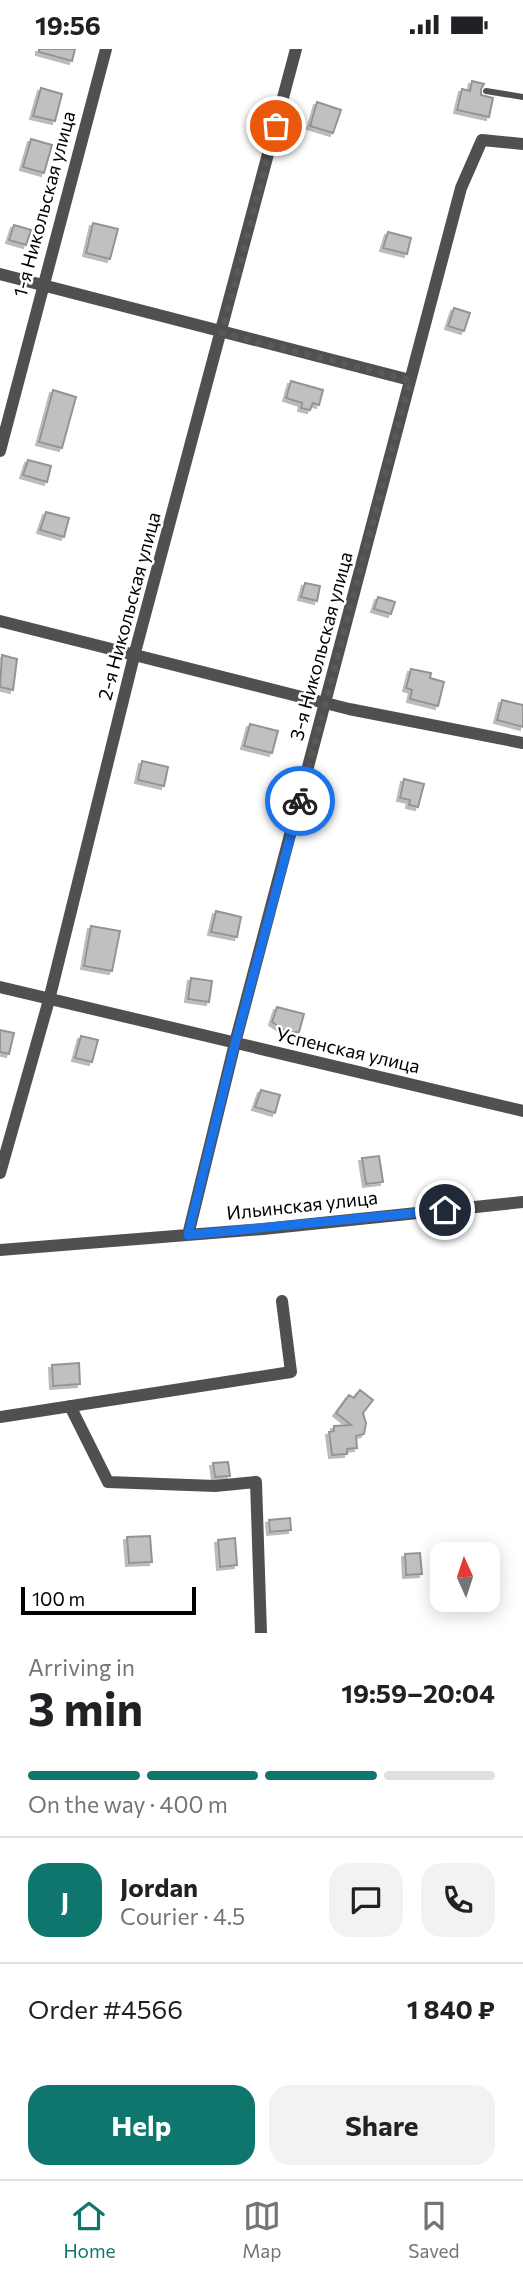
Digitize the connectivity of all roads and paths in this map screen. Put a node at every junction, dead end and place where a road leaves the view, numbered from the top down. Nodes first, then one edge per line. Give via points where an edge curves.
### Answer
1 (106, 49) edge
2 (296, 49) edge
3 (486, 91) dead end
4 (523, 97) edge
5 (523, 144) edge
6 (0, 274) edge
7 (43, 284) junction
8 (222, 333) junction
9 (410, 380) junction
10 (0, 451) edge
11 (0, 621) edge
12 (134, 656) junction
13 (326, 703) junction
14 (523, 743) edge
15 (0, 988) edge
16 (49, 1000) junction
17 (235, 1044) junction
18 (523, 1111) edge
19 (0, 1173) edge
20 (523, 1202) edge
21 (188, 1235) junction
22 (0, 1250) edge
23 (282, 1301) dead end
24 (70, 1406) junction
25 (0, 1417) edge
26 (261, 1633) edge

1 - 7 street, 1-я Никольская улица
2 - 8 street, 2-я Никольская улица
3 - 4 lane
5 - 9 street, 3-я Никольская улица via 482,140 461,188
6 - 7 street
7 - 8 street
7 - 10 street, 1-я Никольская улица
8 - 9 street
8 - 12 street, 2-я Никольская улица
9 - 13 street, 3-я Никольская улица
11 - 12 street
12 - 13 street
12 - 16 street, 2-я Никольская улица
13 - 14 street
13 - 17 street, 3-я Никольская улица
15 - 16 street, Успенская улица
16 - 17 street, Успенская улица
16 - 19 street, 2-я Никольская улица
17 - 18 street, Успенская улица
17 - 21 street, 3-я Никольская улица
20 - 21 street, Ильинская улица
21 - 22 street, Ильинская улица
23 - 24 street via 291,1372
24 - 25 street
24 - 26 street via 107,1482 215,1486 256,1482

